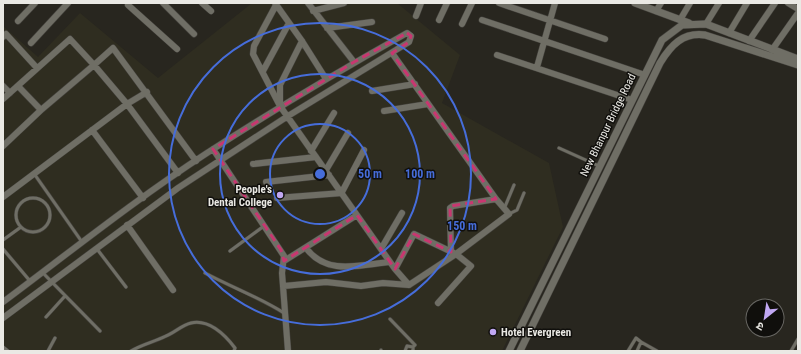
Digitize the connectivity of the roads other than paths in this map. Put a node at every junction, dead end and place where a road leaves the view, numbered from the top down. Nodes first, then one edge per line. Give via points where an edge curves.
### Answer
1 (35, 3) edge
2 (68, 3) edge
3 (162, 3) edge
4 (202, 3) edge
5 (308, 3) edge
6 (344, 3) edge
7 (422, 3) edge
8 (447, 3) edge
9 (472, 3) edge
10 (499, 3) edge
11 (555, 3) edge
12 (635, 3) edge
13 (661, 3) edge
14 (690, 3) edge
15 (719, 3) edge
16 (747, 3) edge
17 (775, 3) edge
18 (788, 3) edge
19 (129, 4) edge
20 (276, 4) edge
21 (122, 9) dead end
22 (798, 9) edge
23 (211, 10) dead end
24 (313, 11) junction
25 (656, 11) junction
26 (798, 13) edge
27 (416, 16) dead end
28 (440, 20) dead end
29 (482, 20) dead end
30 (550, 20) junction
31 (680, 20) junction
32 (18, 21) dead end
33 (372, 22) dead end
34 (289, 23) junction
35 (462, 24) dead end
36 (693, 24) junction
37 (706, 24) junction
38 (327, 28) junction
39 (729, 33) junction
40 (194, 34) dead end
41 (3, 37) edge
42 (605, 39) dead end
43 (302, 41) junction
44 (749, 41) junction
45 (544, 42) junction
46 (31, 43) dead end
47 (177, 49) dead end
48 (772, 50) junction
49 (392, 53) junction
50 (497, 55) dead end
51 (798, 58) edge
52 (354, 62) junction
53 (94, 65) junction
54 (798, 65) edge
55 (536, 67) junction
56 (37, 68) junction
57 (263, 71) junction
58 (645, 75) junction
59 (326, 79) junction
60 (415, 84) junction
61 (3, 86) edge
62 (18, 86) junction
63 (372, 91) dead end
64 (147, 92) junction
65 (10, 93) junction
66 (3, 99) edge
67 (632, 100) junction
68 (127, 104) junction
69 (428, 104) junction
70 (280, 106) junction
71 (41, 110) junction
72 (384, 111) dead end
73 (334, 113) dead end
74 (288, 116) junction
75 (92, 130) junction
76 (348, 132) dead end
77 (3, 146) edge
78 (559, 148) dead end
79 (213, 149) junction
80 (364, 150) dead end
81 (311, 151) junction
82 (316, 157) junction
83 (220, 160) junction
84 (196, 161) junction
85 (253, 164) dead end
86 (600, 166) junction
87 (178, 173) junction
88 (327, 173) junction
89 (34, 175) junction
90 (266, 182) dead end
91 (514, 185) dead end
92 (152, 191) junction
93 (342, 193) junction
94 (524, 193) dead end
95 (3, 197) edge
96 (142, 198) junction
97 (277, 198) dead end
98 (496, 199) junction
99 (160, 202) junction
100 (504, 209) junction
101 (402, 212) dead end
102 (508, 214) junction
103 (357, 215) junction
104 (127, 225) junction
105 (265, 226) junction
106 (21, 227) junction
107 (98, 230) junction
108 (3, 240) edge
109 (106, 241) junction
110 (82, 242) junction
111 (3, 248) edge
112 (97, 248) junction
113 (306, 248) junction
114 (381, 249) junction
115 (230, 250) dead end
116 (454, 253) junction
117 (284, 261) junction
118 (390, 262) junction
119 (395, 269) junction
120 (42, 272) junction
121 (205, 273) dead end
122 (31, 281) junction
123 (51, 282) junction
124 (409, 285) junction
125 (284, 286) junction
126 (126, 287) dead end
127 (173, 290) dead end
128 (65, 296) junction
129 (3, 302) edge
130 (438, 303) dead end
131 (285, 314) junction
132 (46, 317) dead end
133 (3, 318) edge
134 (390, 319) dead end
135 (100, 332) dead end
136 (55, 338) dead end
137 (798, 339) edge
138 (641, 342) junction
139 (3, 347) edge
140 (413, 349) edge
141 (8, 351) edge
142 (48, 351) edge
143 (131, 351) edge
144 (234, 351) edge
145 (288, 351) edge
146 (405, 351) edge
147 (509, 351) edge
148 (520, 351) edge
149 (628, 351) edge
150 (637, 351) edge
151 (657, 351) edge
152 (791, 351) edge

1 - 32 street
2 - 46 street
3 - 40 street
4 - 23 street
5 - 24 street
6 - 24 street
7 - 27 street
8 - 28 street
9 - 35 street
10 - 30 street
11 - 30 street
12 - 25 street
13 - 25 street
14 - 31 street
15 - 37 street
16 - 39 street
17 - 44 street
18 - 22 street
19 - 21 street
19 - 47 street
20 - 34 street
20 - 57 street via 254,46 253,54
24 - 38 street
25 - 31 street
26 - 48 street
29 - 45 street
30 - 42 street
30 - 45 street
31 - 36 street
33 - 38 street
34 - 43 street
34 - 57 street
36 - 37 street, New Bhanpur Bridge Road
36 - 58 street, New Bhanpur Bridge Road via 682,25 662,40
37 - 39 street, New Bhanpur Bridge Road
38 - 52 street
39 - 44 street, New Bhanpur Bridge Road
41 - 56 street via 6,34
43 - 59 street
43 - 70 street via 280,85
44 - 48 street, New Bhanpur Bridge Road
45 - 55 street
45 - 58 street
48 - 51 street, New Bhanpur Bridge Road
49 - 52 street via 409,42 411,36 407,34
49 - 60 street
49 - 74 street
50 - 55 street
52 - 59 street
53 - 56 street via 70,39
53 - 64 street via 113,48
53 - 68 street
53 - 71 street
54 - 148 street, New Bhanpur Bridge Road via 706,35 689,35 670,48 660,63
55 - 67 street
56 - 62 street
57 - 70 street
58 - 67 street, New Bhanpur Bridge Road
59 - 70 street
60 - 63 street
60 - 69 street
61 - 65 street
62 - 65 street
62 - 71 street
64 - 68 street
64 - 84 street
65 - 66 street
67 - 86 street, New Bhanpur Bridge Road
68 - 75 street
68 - 87 street
69 - 72 street
69 - 98 street
70 - 74 street
70 - 79 street
71 - 77 street
73 - 81 street
74 - 81 street
74 - 83 street
75 - 89 street
75 - 96 street
76 - 88 street
78 - 86 lane
79 - 83 street
79 - 84 street
80 - 93 street
81 - 82 street
82 - 85 street
82 - 88 street
83 - 99 street
83 - 105 street
84 - 87 street
86 - 147 street, New Bhanpur Bridge Road
87 - 92 street
88 - 90 street
88 - 93 street
89 - 95 street
89 - 110 lane
91 - 100 lane
92 - 96 street
92 - 99 street
93 - 97 street
93 - 103 street
94 - 102 lane via 515,212
96 - 107 street
98 - 100 street
98 - 116 street via 450,208
99 - 104 street
100 - 102 street
101 - 114 street
102 - 116 street
103 - 113 street
103 - 114 street
104 - 109 street
104 - 127 street
105 - 115 lane
105 - 117 street via 281,250
106 - 106 lane via 16,217 23,202 38,198 47,205 50,220 43,229 32,232
106 - 108 lane
107 - 109 street
107 - 110 street
109 - 112 street
110 - 120 street
111 - 122 lane
112 - 123 street
112 - 126 lane
113 - 117 street
113 - 118 street via 317,260 330,266 348,267
114 - 118 street
116 - 119 street via 414,234
116 - 124 street
116 - 130 street via 471,266
117 - 125 street
118 - 119 street
119 - 124 street
120 - 122 street
120 - 123 lane
121 - 131 lane
122 - 129 street
123 - 128 lane
123 - 133 street
124 - 125 street via 383,283 361,286 326,282
125 - 131 street
128 - 132 lane
128 - 135 lane
131 - 145 street
134 - 140 lane via 415,345
136 - 142 lane
137 - 152 lane
138 - 149 lane via 639,338 634,339
138 - 150 lane
138 - 151 lane
139 - 141 lane
140 - 146 lane via 407,346
143 - 144 lane via 191,323 206,323 220,332 235,348

